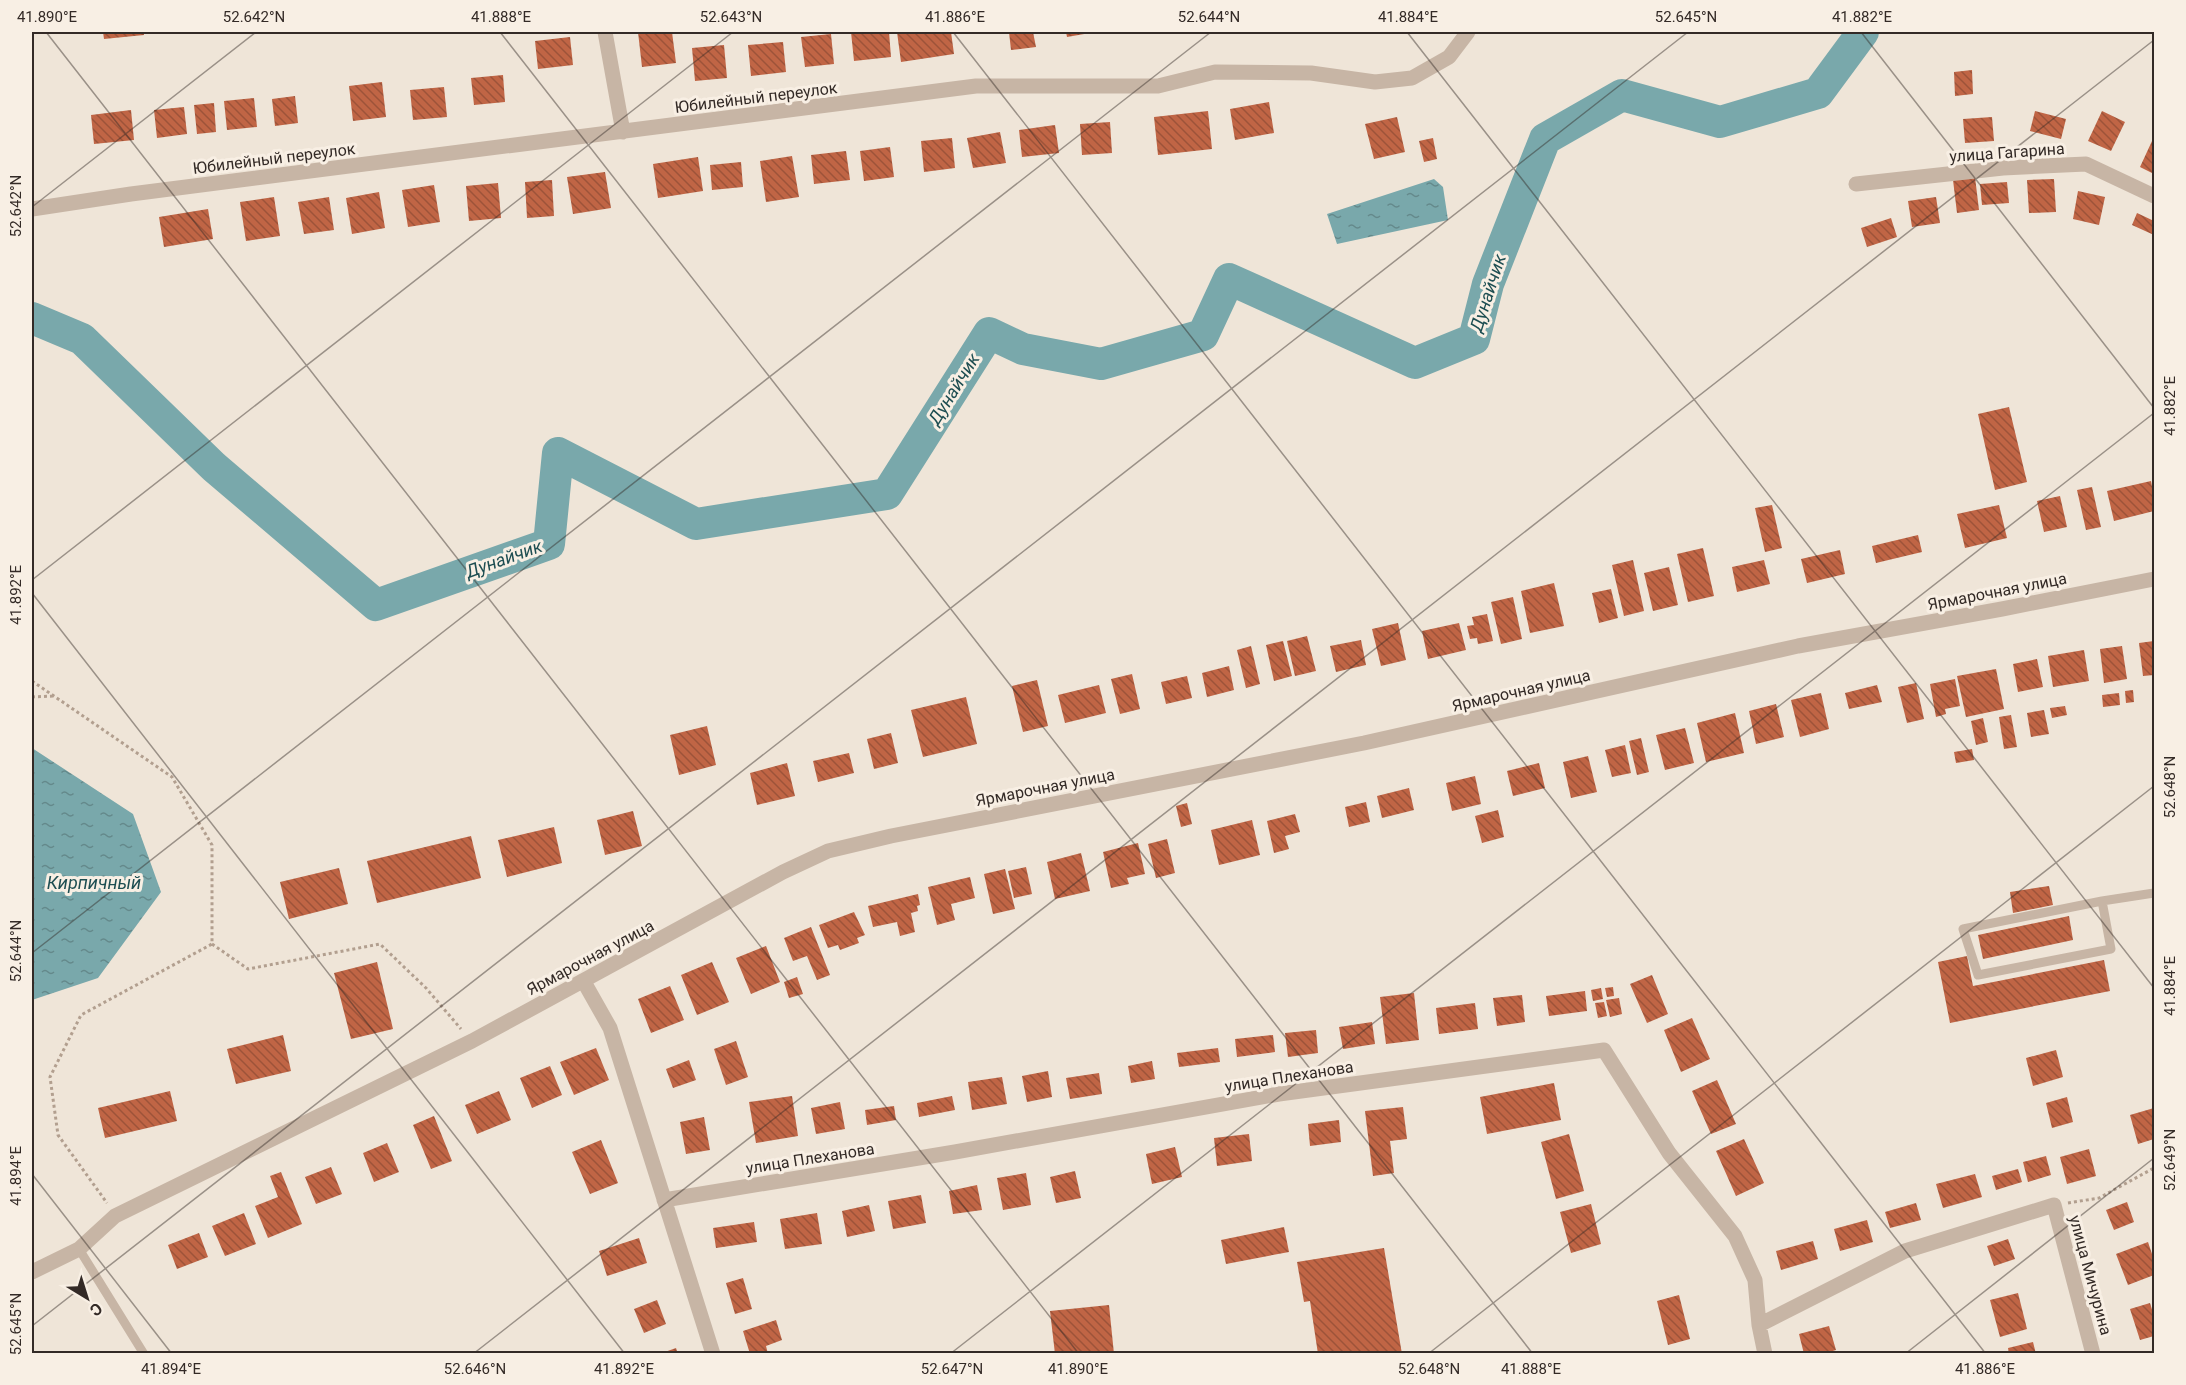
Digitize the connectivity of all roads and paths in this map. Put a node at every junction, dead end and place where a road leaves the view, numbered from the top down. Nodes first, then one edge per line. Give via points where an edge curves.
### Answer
1 (605, 32) edge
2 (1468, 32) edge
3 (623, 132) junction
4 (1856, 184) dead end
5 (2154, 196) edge
6 (32, 209) edge
7 (2154, 579) edge
8 (32, 681) edge
9 (54, 696) junction
10 (32, 697) edge
11 (2154, 892) edge
12 (2102, 901) junction
13 (212, 945) junction
14 (584, 982) junction
15 (472, 1041) junction
16 (2154, 1168) edge
17 (664, 1200) junction
18 (2054, 1205) junction
19 (116, 1216) junction
20 (79, 1249) junction
21 (32, 1272) edge
22 (1759, 1325) junction
23 (144, 1353) edge
24 (713, 1353) edge
25 (1765, 1353) edge
26 (2093, 1353) edge

1 - 3 street
2 - 3 street, Юбилейный переулок via 1449,57 1412,78 1374,82 1311,73 1215,72 1158,86 976,86
3 - 6 street, Юбилейный переулок
4 - 5 street, улица Гагарина via 2003,168 2086,164
7 - 14 street, Ярмарочная улица via 1798,646 1364,743 828,850
8 - 9 path
9 - 10 path
9 - 13 path via 172,777 212,845
11 - 12 lane
12 - 12 lane via 1963,929 1978,975 2111,949
13 - 15 path via 248,969 380,944 426,988
13 - 19 path via 81,1015 50,1077 58,1135
14 - 15 street, Ярмарочная улица
14 - 17 street via 609,1028
15 - 19 street, Ярмарочная улица
16 - 18 path via 2099,1198
17 - 22 street, улица Плеханова via 1279,1094 1604,1050 1669,1153 1736,1236 1755,1280
17 - 24 street
18 - 22 street via 1905,1251
18 - 26 street, улица Мичурина
19 - 20 street, Ярмарочная улица
20 - 21 street, Ярмарочная улица
20 - 23 lane
22 - 25 street

